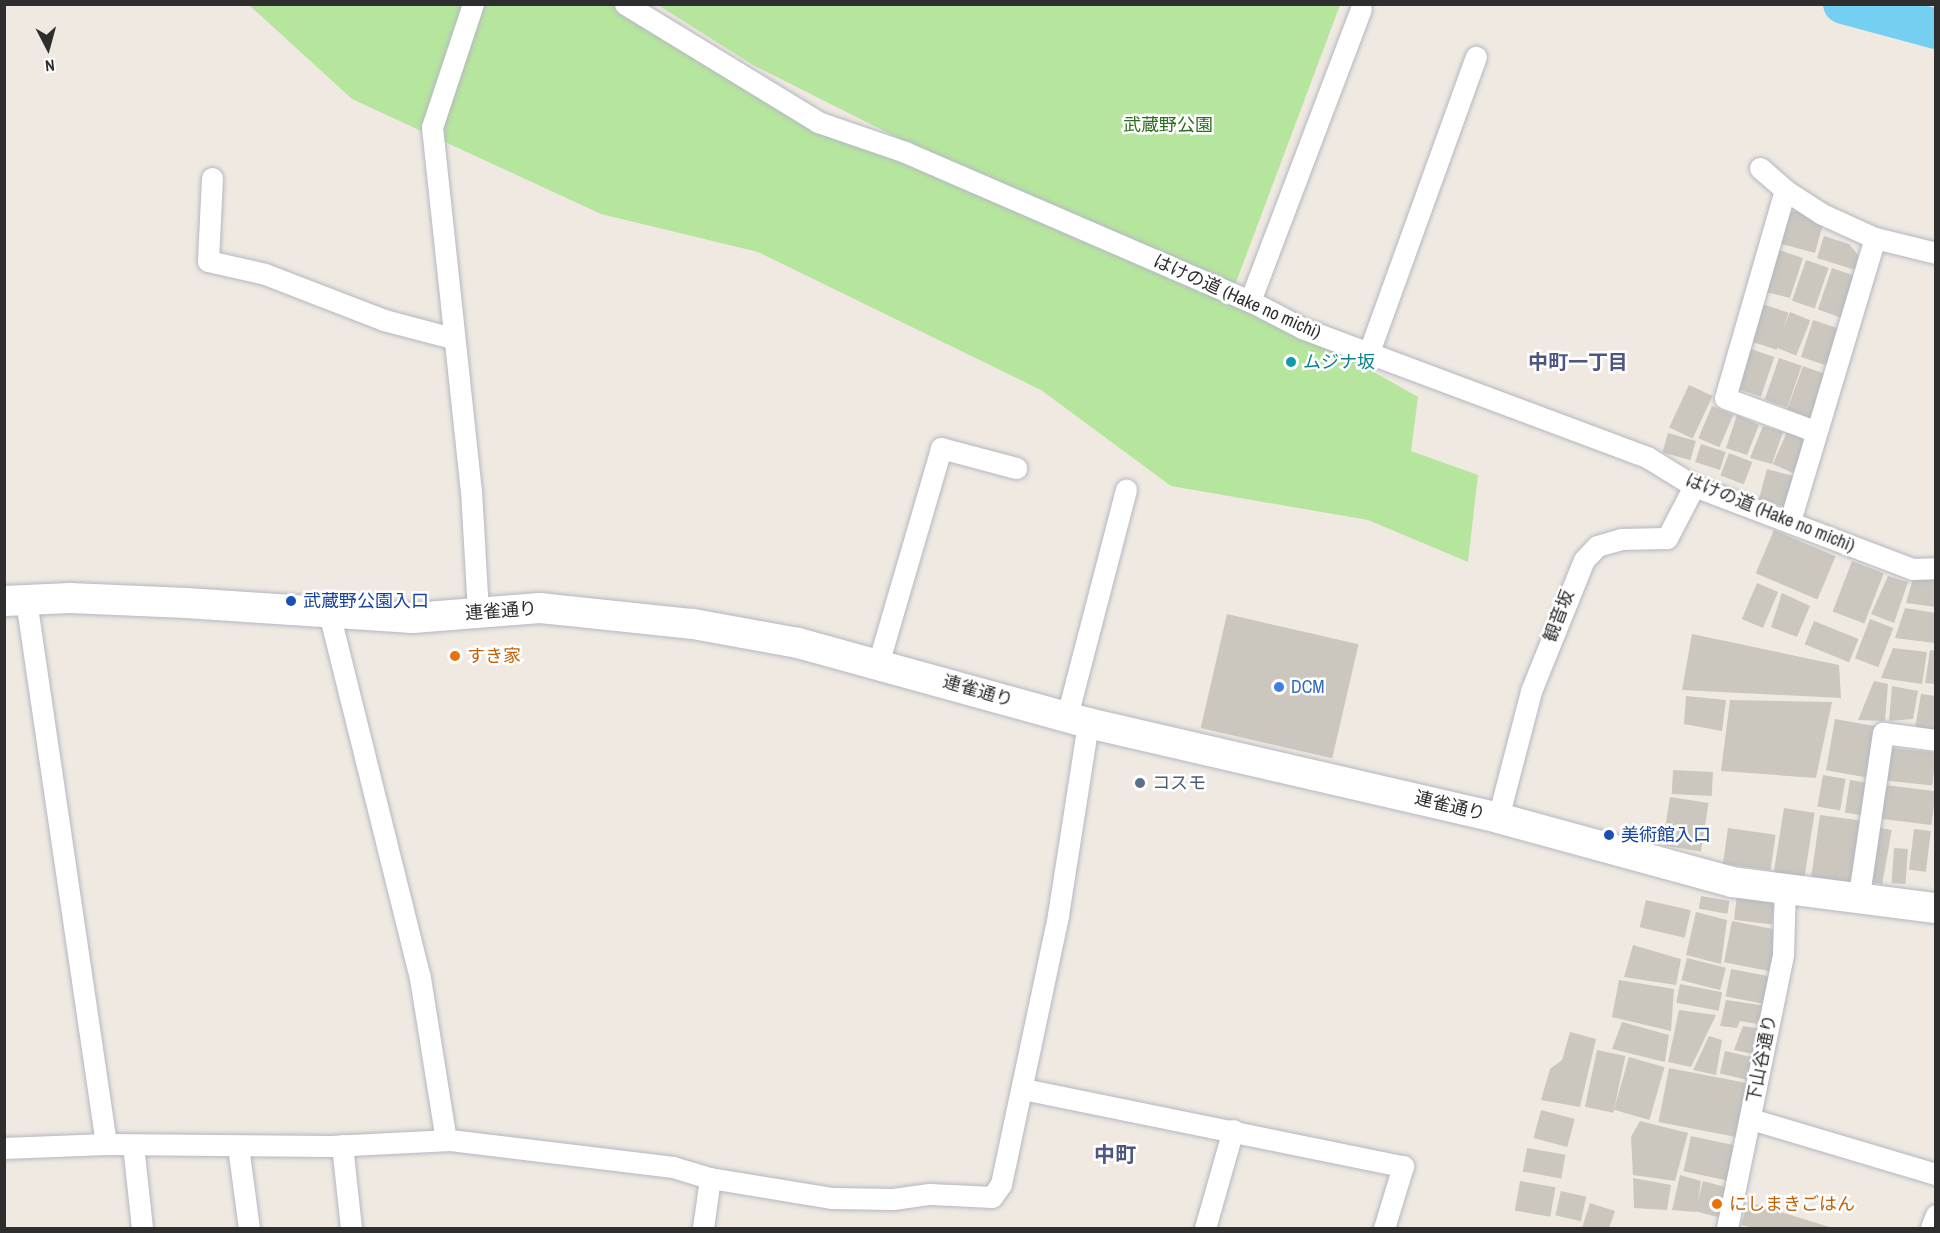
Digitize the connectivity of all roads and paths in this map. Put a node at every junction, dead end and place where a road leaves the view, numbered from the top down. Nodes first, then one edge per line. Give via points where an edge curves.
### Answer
1 (473, 4) edge
2 (625, 4) edge
3 (1361, 9) dead end
4 (1476, 57) dead end
5 (1760, 168) dead end
6 (212, 178) dead end
7 (1785, 190) junction
8 (1875, 238) junction
9 (1935, 253) edge
10 (1250, 301) junction
11 (452, 338) junction
12 (1369, 352) junction
13 (1815, 431) junction
14 (1016, 468) dead end
15 (1694, 486) junction
16 (1126, 490) dead end
17 (1790, 521) junction
18 (1935, 568) edge
19 (15, 601) edge
20 (478, 612) junction
21 (329, 613) junction
22 (878, 664) junction
23 (1077, 719) junction
24 (1935, 740) edge
25 (1498, 818) junction
26 (1785, 888) junction
27 (1935, 891) edge
28 (1859, 895) junction
29 (1901, 900) junction
30 (1935, 908) edge
31 (1023, 1089) junction
32 (1751, 1119) junction
33 (1233, 1130) junction
34 (446, 1140) junction
35 (106, 1144) junction
36 (133, 1145) junction
37 (342, 1145) junction
38 (238, 1146) junction
39 (4, 1149) edge
40 (1935, 1174) edge
41 (710, 1178) junction
42 (1935, 1215) edge
43 (142, 1228) edge
44 (249, 1228) edge
45 (351, 1228) edge
46 (702, 1228) edge
47 (1205, 1228) edge
48 (1384, 1228) edge
49 (1727, 1228) edge
50 (1931, 1228) edge

1 - 11 street via 432,127 441,181
2 - 10 street, はけの道 (Hake no michi) via 818,122 905,152
3 - 10 street
4 - 12 street
5 - 7 street
6 - 11 street via 208,261 265,274 384,320
7 - 8 street via 1822,214
7 - 13 street via 1725,398
8 - 9 street
8 - 13 street
10 - 12 street, はけの道 (Hake no michi) via 1302,328
11 - 20 street via 471,490
12 - 15 street, はけの道 (Hake no michi) via 1647,458
13 - 17 street
14 - 22 street via 941,448
15 - 17 street, はけの道 (Hake no michi)
15 - 25 street, 観音坂 via 1667,538 1621,539 1597,546 1584,560 1531,691
16 - 23 street
17 - 18 street, はけの道 (Hake no michi) via 1912,569
19 - 21 main road, 連雀通り via 186,603
19 - 35 street
20 - 21 main road, 連雀通り via 413,618
20 - 22 main road, 連雀通り via 540,608 682,623 798,643
21 - 34 street via 420,978
22 - 23 main road, 連雀通り
23 - 25 main road, 連雀通り
23 - 31 street via 1058,915
24 - 28 street via 1883,733
25 - 26 main road, 連雀通り via 1732,882
26 - 28 main road, 連雀通り
26 - 32 street, 下山谷通り via 1783,954
27 - 29 street
28 - 29 main road, 連雀通り
29 - 30 main road, 連雀通り
31 - 33 street
31 - 41 street via 1001,1184 992,1197 930,1194 894,1199 832,1198
32 - 40 street
32 - 49 street, 下山谷通り
33 - 47 street
33 - 48 street via 1402,1166
34 - 37 street
34 - 41 street via 673,1167
35 - 36 street
35 - 39 street
36 - 38 street
36 - 43 street
37 - 38 street
37 - 45 street
38 - 44 street
41 - 46 street
42 - 50 street

